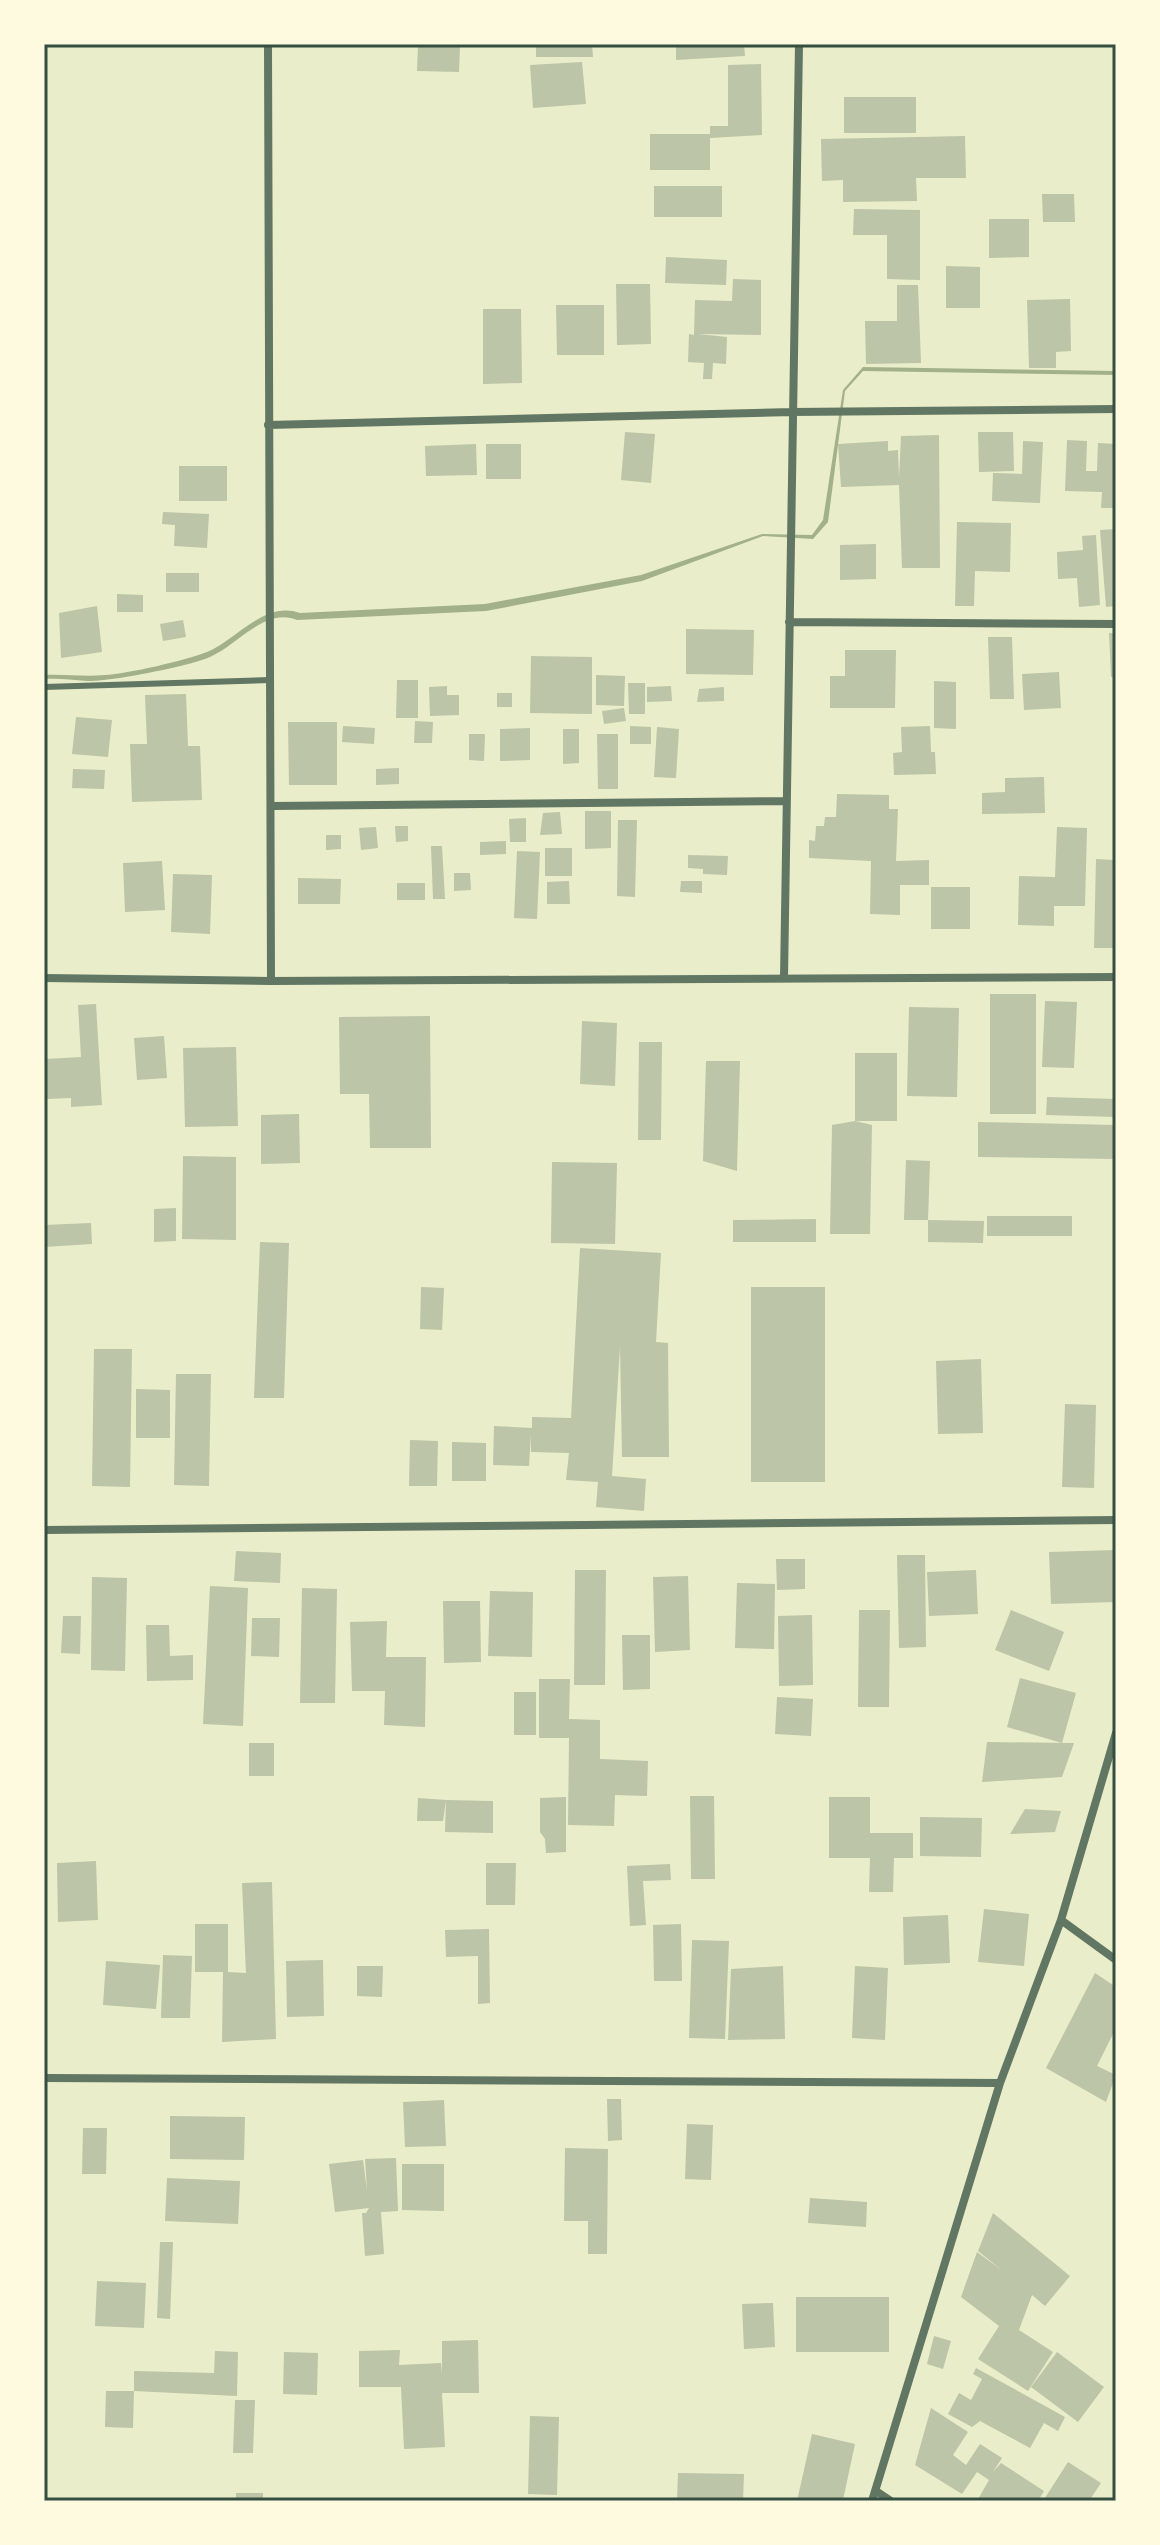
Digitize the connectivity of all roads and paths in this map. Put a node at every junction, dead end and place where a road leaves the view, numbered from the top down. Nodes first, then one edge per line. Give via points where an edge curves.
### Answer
1 (268, 44) edge
2 (799, 44) edge
3 (1116, 409) edge
4 (792, 412) junction
5 (268, 425) junction
6 (789, 622) junction
7 (1116, 624) edge
8 (271, 680) junction
9 (44, 687) edge
10 (785, 801) junction
11 (272, 806) junction
12 (1116, 977) edge
13 (44, 978) edge
14 (784, 978) junction
15 (271, 981) junction
16 (1116, 1520) edge
17 (44, 1530) edge
18 (1116, 1733) edge
19 (1061, 1920) junction
20 (1116, 1960) edge
21 (44, 2078) edge
22 (1000, 2083) junction
23 (876, 2491) junction
24 (872, 2501) edge
25 (891, 2501) edge

1 - 5 street
2 - 4 street
3 - 4 street
4 - 5 street
4 - 6 street
5 - 8 street
6 - 7 street
6 - 10 street
8 - 9 lane
8 - 11 street
10 - 11 street
10 - 14 street
11 - 15 street
12 - 14 street
13 - 15 street
14 - 15 street
16 - 17 street
18 - 19 street
19 - 20 street
19 - 22 street
21 - 22 street
22 - 23 street
23 - 24 street
23 - 25 street

